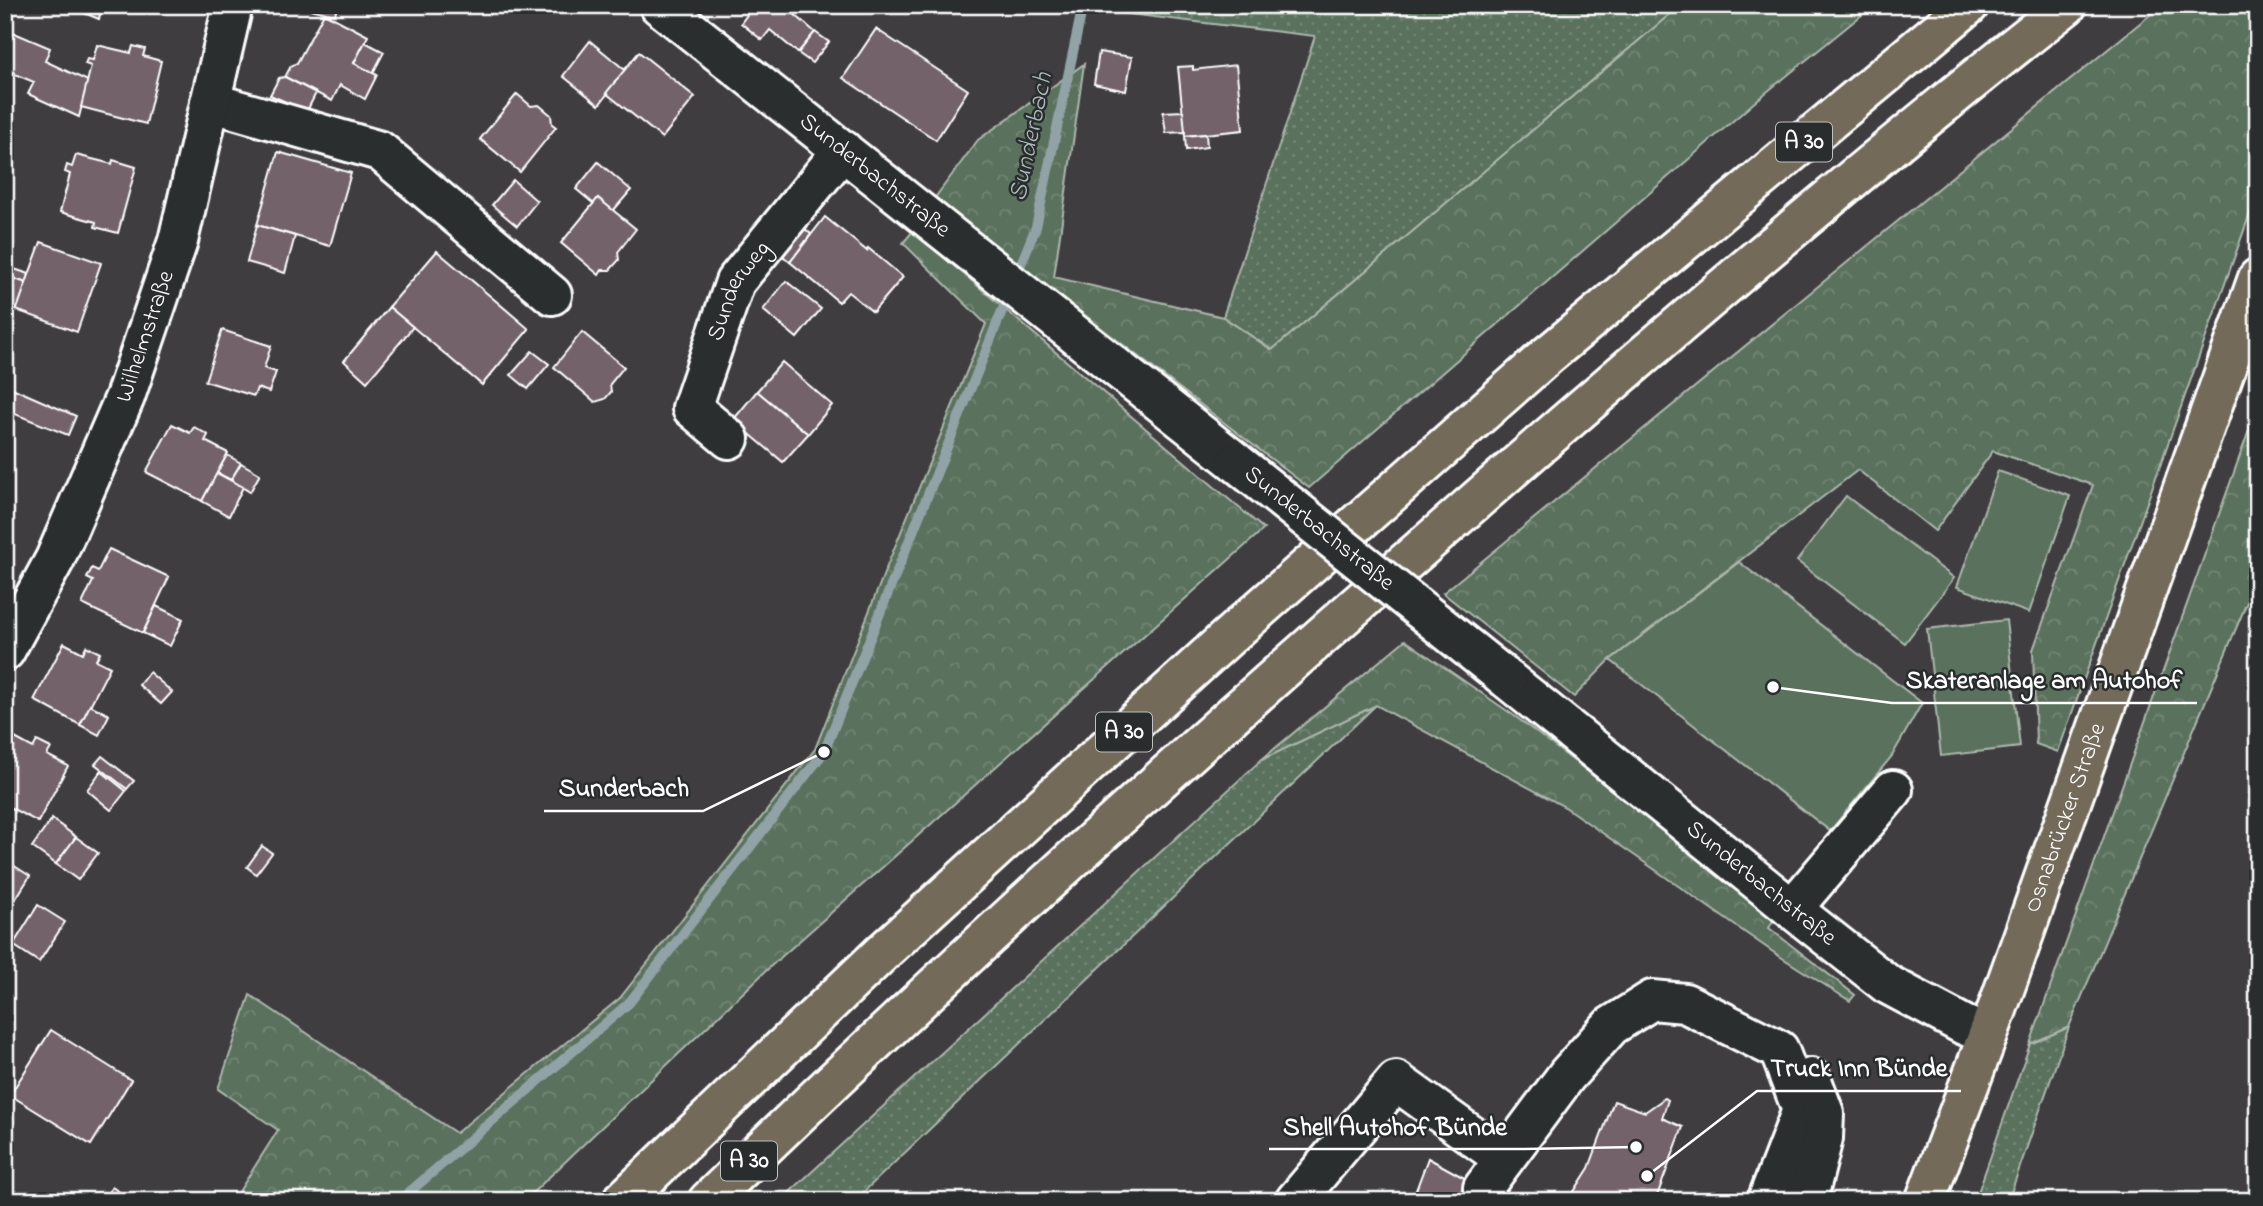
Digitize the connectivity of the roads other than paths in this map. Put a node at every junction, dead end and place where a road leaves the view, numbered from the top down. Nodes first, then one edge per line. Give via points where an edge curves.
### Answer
1 (233, 5) edge
2 (659, 5) edge
3 (1969, 5) edge
4 (2067, 5) edge
5 (210, 102) junction
6 (843, 150) junction
7 (2258, 278) edge
8 (552, 295) dead end
9 (729, 439) dead end
10 (5, 651) edge
11 (1894, 790) dead end
12 (1792, 909) junction
13 (1988, 1035) junction
14 (1779, 1050) junction
15 (622, 1201) edge
16 (708, 1201) edge
17 (1295, 1201) edge
18 (1767, 1201) edge
19 (1807, 1201) edge
20 (1926, 1201) edge

1 - 5 street, Wilhelmstraße
2 - 6 street, Sunderbachstraße
3 - 15 main road, A 30 via 1548,355 1228,637 885,950
4 - 16 main road, A 30 via 1594,397 1297,657
5 - 8 street via 380,151
5 - 10 street, Wilhelmstraße via 177,241 125,397 55,559
6 - 9 street, Sunderweg via 735,282 692,408
6 - 12 street, Sunderbachstraße, bridge
7 - 13 main road, Osnabrücker Straße
11 - 12 street
12 - 13 street, Sunderbachstraße via 1887,984
13 - 20 main road, Osnabrücker Straße
14 - 17 street via 1685,1003 1652,1000 1611,1026 1567,1074 1493,1173 1396,1081
14 - 18 street via 1802,1110
14 - 19 street via 1810,1075 1824,1112 1823,1138

